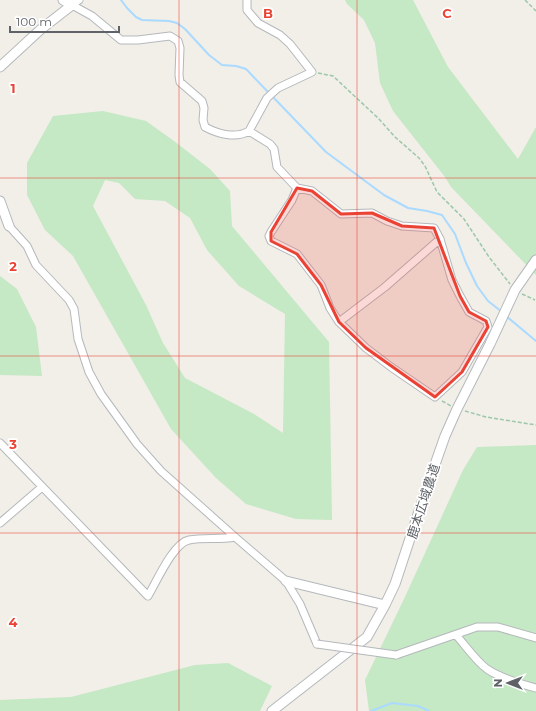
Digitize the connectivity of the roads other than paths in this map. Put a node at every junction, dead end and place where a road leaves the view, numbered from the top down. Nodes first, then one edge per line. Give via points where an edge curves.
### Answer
1 (63, 0) edge
2 (247, 0) edge
3 (76, 3) edge
4 (0, 67) edge
5 (249, 130) junction
6 (296, 188) junction
7 (0, 201) edge
8 (9, 226) joint
9 (440, 239) junction
10 (536, 260) edge
11 (339, 322) junction
12 (0, 443) edge
13 (42, 486) junction
14 (0, 523) edge
15 (235, 537) junction
16 (286, 581) junction
17 (386, 605) junction
18 (456, 635) junction
19 (536, 638) edge
20 (536, 688) edge
21 (272, 711) edge

1 - 3 street
2 - 5 street via 247,10 258,23 280,35 290,44 312,72 278,88 267,98
3 - 4 street via 40,30
3 - 5 street via 121,40 170,36 178,41 180,82 202,101 205,127 214,132 234,136
5 - 6 street via 274,148 277,167
6 - 9 street via 312,191 341,214 372,213 402,226 434,228
6 - 11 street via 292,200 269,236 271,241 297,254 321,285
7 - 8 street
8 - 15 street via 27,246 36,265 69,300 74,309 78,339 89,372 101,394 137,444 161,471
9 - 11 street via 385,287
9 - 11 street via 452,280 460,296 469,312 486,321 488,327 462,372 435,397 366,348
10 - 17 street, 鹿本広域農道 via 515,290 445,436
12 - 13 street
13 - 14 street
13 - 15 street via 148,596 171,556 183,542
15 - 16 street
16 - 17 street
16 - 18 street, bridge via 300,604 318,644 396,655
17 - 21 street, 鹿本広域農道 via 367,637
18 - 19 street via 478,628 498,627
18 - 20 street via 488,670

